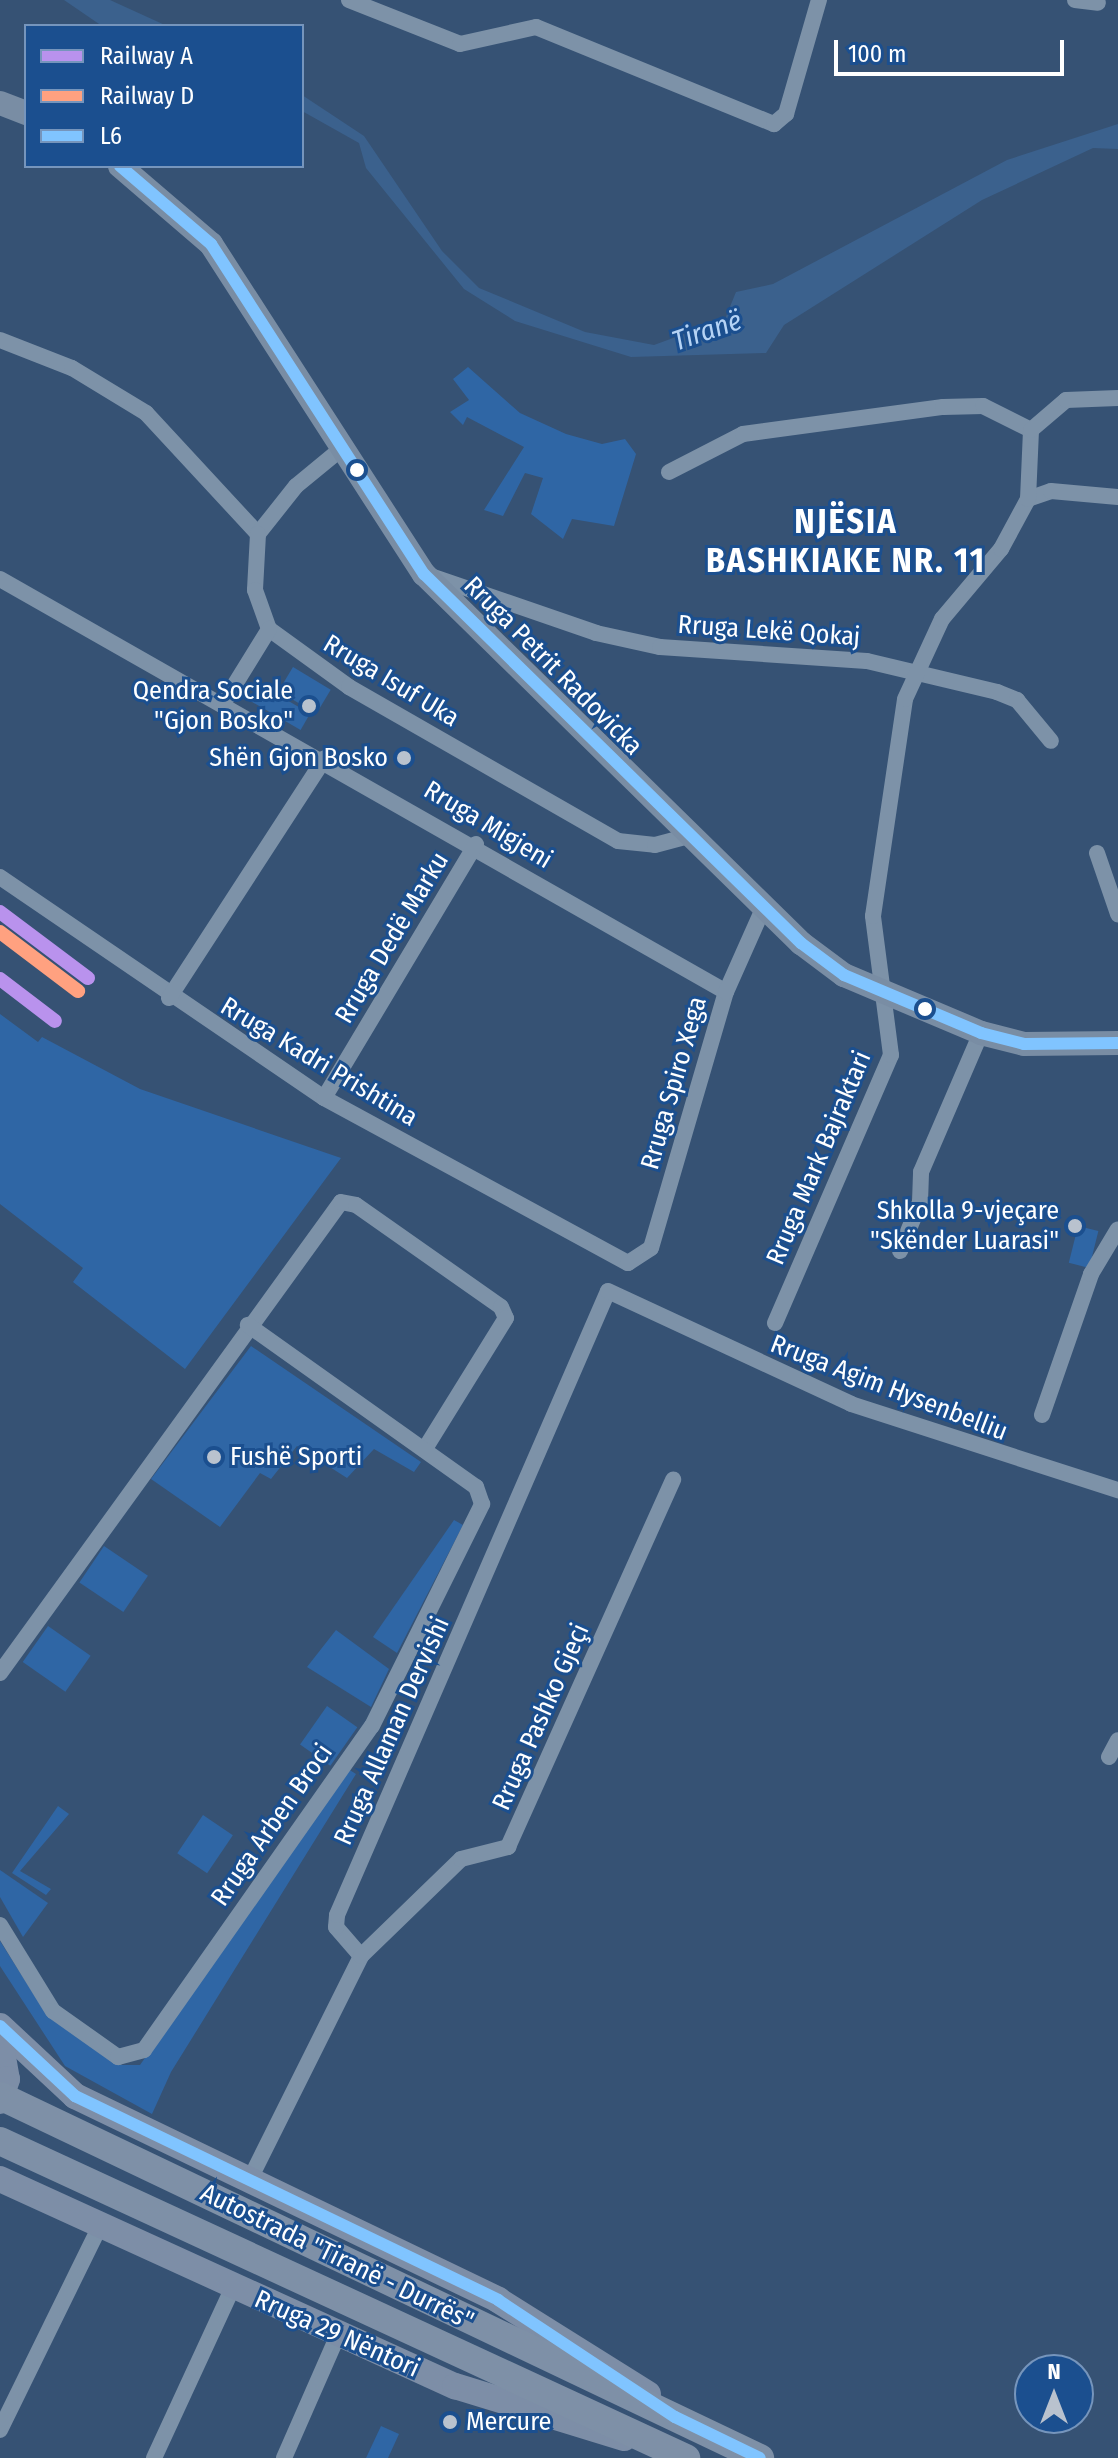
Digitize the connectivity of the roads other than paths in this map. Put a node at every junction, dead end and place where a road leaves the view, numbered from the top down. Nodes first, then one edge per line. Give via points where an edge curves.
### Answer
1 (349, 0) edge
2 (819, 0) edge
3 (1075, 0) edge
4 (1098, 3) dead end
5 (0, 103) edge
6 (24, 112) edge
7 (122, 168) edge
8 (0, 340) edge
9 (1118, 398) edge
10 (1031, 430) junction
11 (341, 449) junction
12 (669, 472) dead end
13 (1118, 497) edge
14 (1028, 499) junction
15 (258, 534) junction
16 (424, 574) junction
17 (0, 579) edge
18 (269, 629) junction
19 (915, 676) junction
20 (224, 702) junction
21 (1051, 741) dead end
22 (325, 758) junction
23 (688, 836) junction
24 (476, 844) junction
25 (1097, 853) dead end
26 (0, 877) edge
27 (763, 909) junction
28 (1118, 914) edge
29 (726, 992) junction
30 (887, 994) junction
31 (169, 998) junction
32 (981, 1033) junction
33 (1118, 1043) edge
34 (324, 1098) junction
35 (1118, 1229) edge
36 (900, 1251) dead end
37 (628, 1263) joint
38 (608, 1291) joint
39 (775, 1323) dead end
40 (248, 1325) junction
41 (1042, 1415) dead end
42 (424, 1450) junction
43 (673, 1479) dead end
44 (1118, 1490) edge
45 (0, 1673) edge
46 (1118, 1740) edge
47 (1109, 1757) dead end
48 (0, 1925) edge
49 (361, 1956) junction
50 (0, 2026) edge
51 (0, 2040) edge
52 (0, 2098) edge
53 (0, 2141) edge
54 (0, 2179) edge
55 (250, 2179) junction
56 (100, 2226) junction
57 (233, 2287) junction
58 (338, 2335) junction
59 (675, 2417) junction
60 (0, 2430) edge
61 (679, 2456) edge
62 (154, 2458) edge
63 (284, 2458) edge
64 (760, 2458) edge

1 - 2 street via 460,44 536,27 774,124 786,114
3 - 4 street
5 - 6 main road
7 - 11 main road, Rruga Petrit Radovicka via 211,244
8 - 15 street via 72,368 146,413
9 - 10 street via 1066,400
10 - 12 street via 983,406 943,407 743,434
10 - 14 street, Rruga Mark Bajraktari
11 - 15 street via 296,486
11 - 16 main road, Rruga Petrit Radovicka
13 - 14 street via 1051,491
14 - 19 street, Rruga Mark Bajraktari via 1001,549 942,619
15 - 18 street via 255,590
16 - 19 street, Rruga Lekë Qokaj via 596,633 660,647 867,661
16 - 23 main road, Rruga Petrit Radovicka
17 - 20 street, Rruga Migjeni
18 - 20 street
18 - 23 street, Rruga Isuf Uka via 349,687 618,841 655,845
19 - 21 street, Rruga Lekë Qokaj via 1017,700
19 - 30 street, Rruga Mark Bajraktari via 878,863 873,943
20 - 22 street, Rruga Migjeni
22 - 24 street, Rruga Migjeni
22 - 31 street
23 - 27 main road, Rruga Petrit Radovicka
24 - 29 street, Rruga Migjeni
24 - 34 street, Rruga Dedë Marku
25 - 28 street
26 - 31 street, Rruga Kadri Prishtina
27 - 29 street, Rruga Spiro Xega
27 - 30 main road, Rruga Petrit Radovicka via 844,975
29 - 37 street, Rruga Spiro Xega via 651,1248
30 - 32 main road, Rruga Petrit Radovicka
30 - 39 street, Rruga Mark Bajraktari via 891,1055
31 - 34 street, Rruga Kadri Prishtina
32 - 33 main road, Rruga Petrit Radovicka via 1024,1044
32 - 36 street via 921,1172 920,1202
34 - 37 street, Rruga Kadri Prishtina
35 - 41 street via 1091,1274
38 - 44 street, Rruga Agim Hysenbelliu via 851,1404
38 - 49 street, Rruga Allaman Dervishi via 337,1915 336,1927
40 - 42 street, Rruga Arben Broci
40 - 42 street via 341,1202 356,1205 489,1298 501,1307 503,1332
40 - 45 street
42 - 48 street, Rruga Arben Broci via 476,1487 482,1504 372,1726 144,2050 118,2057 53,2011
43 - 49 street, Rruga Pashko Gjeçi via 508,1847 461,1859
46 - 47 street
49 - 55 street
50 - 55 main road via 75,2096
51 - 52 main road via 7,2079
52 - 59 highway, Autostrada "Tiranë - Durrës"
53 - 61 highway, Autostrada "Tiranë - Durrës"
54 - 56 main road, Rruga 29 Nëntori
55 - 59 main road via 527,2316
56 - 57 main road, Rruga 29 Nëntori
56 - 60 street
57 - 58 main road, Rruga 29 Nëntori
57 - 62 street
58 - 61 main road, Rruga 29 Nëntori via 455,2386
58 - 63 street
59 - 64 highway

